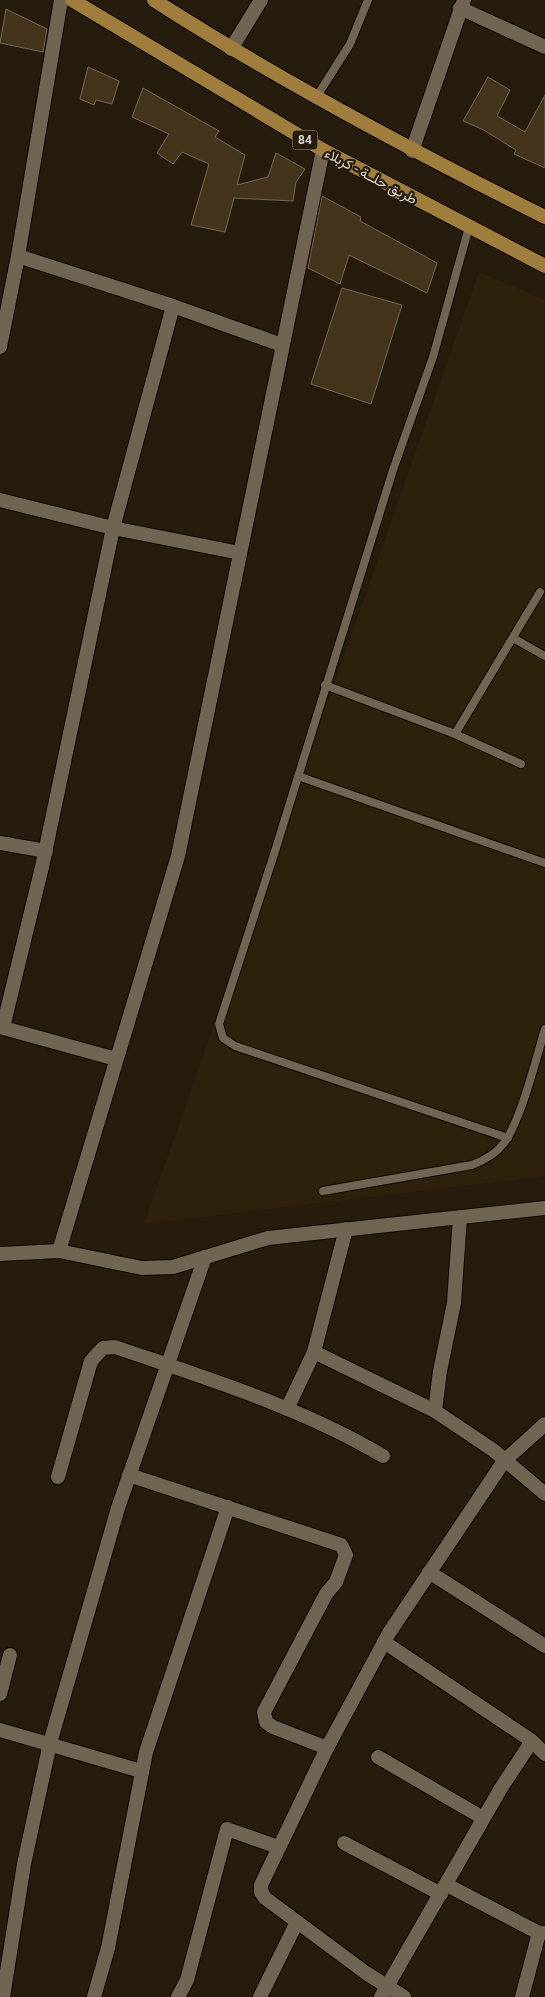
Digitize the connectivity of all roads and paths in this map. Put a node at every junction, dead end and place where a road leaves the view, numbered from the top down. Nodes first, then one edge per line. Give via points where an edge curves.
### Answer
1 (61, 0) edge
2 (72, 0) edge
3 (154, 0) edge
4 (261, 0) edge
5 (368, 0) edge
6 (462, 4) edge
7 (545, 47) edge
8 (231, 49) junction
9 (318, 96) junction
10 (322, 150) junction
11 (412, 151) junction
12 (545, 217) edge
13 (469, 228) junction
14 (18, 256) junction
15 (545, 266) edge
16 (173, 306) junction
17 (282, 345) junction
18 (0, 347) edge
19 (0, 500) edge
20 (113, 528) junction
21 (240, 553) junction
22 (540, 592) dead end
23 (513, 638) junction
24 (545, 656) edge
25 (325, 685) junction
26 (455, 734) junction
27 (521, 764) dead end
28 (298, 776) junction
29 (0, 843) edge
30 (46, 851) junction
31 (545, 863) edge
32 (2, 1027) edge
33 (545, 1029) edge
34 (116, 1059) junction
35 (508, 1138) junction
36 (323, 1191) dead end
37 (545, 1208) edge
38 (460, 1217) junction
39 (346, 1229) junction
40 (59, 1252) junction
41 (0, 1254) edge
42 (205, 1257) junction
43 (314, 1352) junction
44 (168, 1365) junction
45 (287, 1410) junction
46 (435, 1411) junction
47 (545, 1424) edge
48 (383, 1456) dead end
49 (504, 1461) junction
50 (129, 1476) junction
51 (58, 1477) dead end
52 (545, 1494) edge
53 (228, 1507) junction
54 (429, 1572) junction
55 (384, 1642) junction
56 (545, 1646) edge
57 (10, 1655) dead end
58 (0, 1694) edge
59 (0, 1730) edge
60 (532, 1741) junction
61 (50, 1743) junction
62 (327, 1748) junction
63 (545, 1754) edge
64 (378, 1756) dead end
65 (141, 1771) junction
66 (483, 1818) junction
67 (344, 1843) dead end
68 (278, 1847) junction
69 (444, 1890) junction
70 (297, 1922) junction
71 (542, 1933) edge
72 (384, 1992) edge
73 (3, 1997) edge
74 (94, 1997) edge
75 (178, 1997) edge
76 (260, 1997) edge
77 (404, 1997) edge
78 (522, 1997) edge

1 - 14 street
2 - 10 main road, طريق حلــة - كربلاء / 84
3 - 8 main road
4 - 8 street
5 - 9 lane via 350,44
6 - 7 street
6 - 11 street
8 - 9 main road
9 - 11 main road
10 - 13 main road, طريق حلــة - كربلاء / 84
10 - 17 street
11 - 12 main road
13 - 15 main road, طريق حلــة - كربلاء / 84
13 - 25 lane via 434,357 393,470
14 - 16 street
14 - 18 street
16 - 17 street
16 - 20 street
17 - 21 street
19 - 20 street
20 - 21 street
20 - 30 street
21 - 34 street via 178,856
22 - 23 lane
23 - 24 lane
23 - 26 lane
25 - 26 lane
25 - 28 lane
26 - 27 lane
28 - 31 lane
28 - 35 lane via 220,1017 219,1032 235,1046
29 - 30 street
30 - 32 street
32 - 34 street
33 - 35 lane
34 - 40 street
35 - 36 lane via 494,1154 472,1165
37 - 38 street
38 - 39 street
38 - 46 street via 454,1303
39 - 42 street via 268,1238
39 - 43 street
40 - 41 street
40 - 42 street via 142,1268 172,1267
42 - 44 street
43 - 45 street
43 - 46 street
44 - 45 street
44 - 50 street
44 - 51 street via 115,1347 103,1348 91,1361
45 - 48 street via 344,1432
46 - 49 street
47 - 49 street
49 - 52 street
49 - 54 street
50 - 53 street
50 - 61 street
53 - 62 street via 341,1545 346,1555 336,1582 326,1594 264,1712 266,1722 273,1727
53 - 65 street
54 - 55 street
54 - 56 street
55 - 60 street
55 - 62 street
57 - 58 street
59 - 61 street
60 - 63 street
60 - 66 street
61 - 65 street
61 - 73 street via 24,1864
62 - 68 street
64 - 66 street
65 - 74 street via 108,1948
66 - 69 street
67 - 69 street
68 - 70 street via 261,1884 261,1892
68 - 75 street via 227,1829 187,1980
69 - 71 street
69 - 72 street
70 - 72 street
70 - 76 street
71 - 78 street
72 - 77 street

